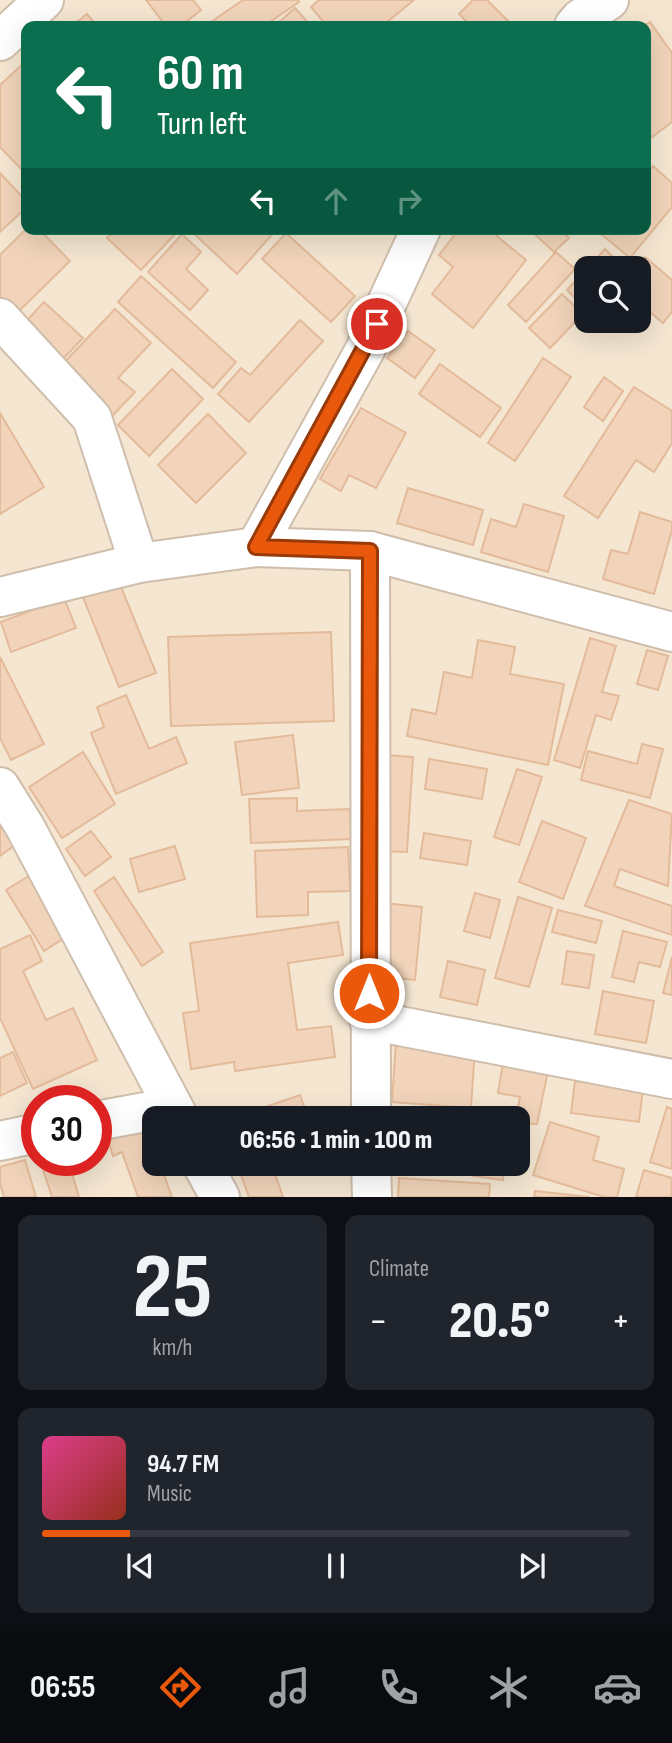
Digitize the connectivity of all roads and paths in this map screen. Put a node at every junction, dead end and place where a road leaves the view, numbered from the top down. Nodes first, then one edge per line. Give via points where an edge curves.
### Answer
1 (44, 0) edge
2 (609, 0) edge
3 (21, 21) edge
4 (21, 21) edge
5 (578, 21) edge
6 (0, 41) edge
7 (418, 235) edge
8 (0, 318) edge
9 (256, 547) junction
10 (370, 551) junction
11 (139, 562) junction
12 (0, 597) edge
13 (672, 632) edge
14 (0, 788) edge
15 (369, 1020) junction
16 (672, 1079) edge
17 (173, 1106) edge
18 (371, 1106) edge
19 (142, 1116) edge
20 (112, 1119) edge
21 (21, 1136) edge
22 (0, 1141) edge
23 (209, 1176) edge
24 (371, 1176) edge
25 (220, 1197) edge
26 (372, 1197) edge

1 - 4 street
2 - 5 street
3 - 6 street
7 - 9 street via 366,348
8 - 11 street via 92,418
9 - 10 street
9 - 11 street
10 - 13 street
10 - 15 street
11 - 12 street
14 - 17 street
15 - 16 street
15 - 18 street
19 - 20 street
21 - 22 street
23 - 25 street
24 - 26 street

